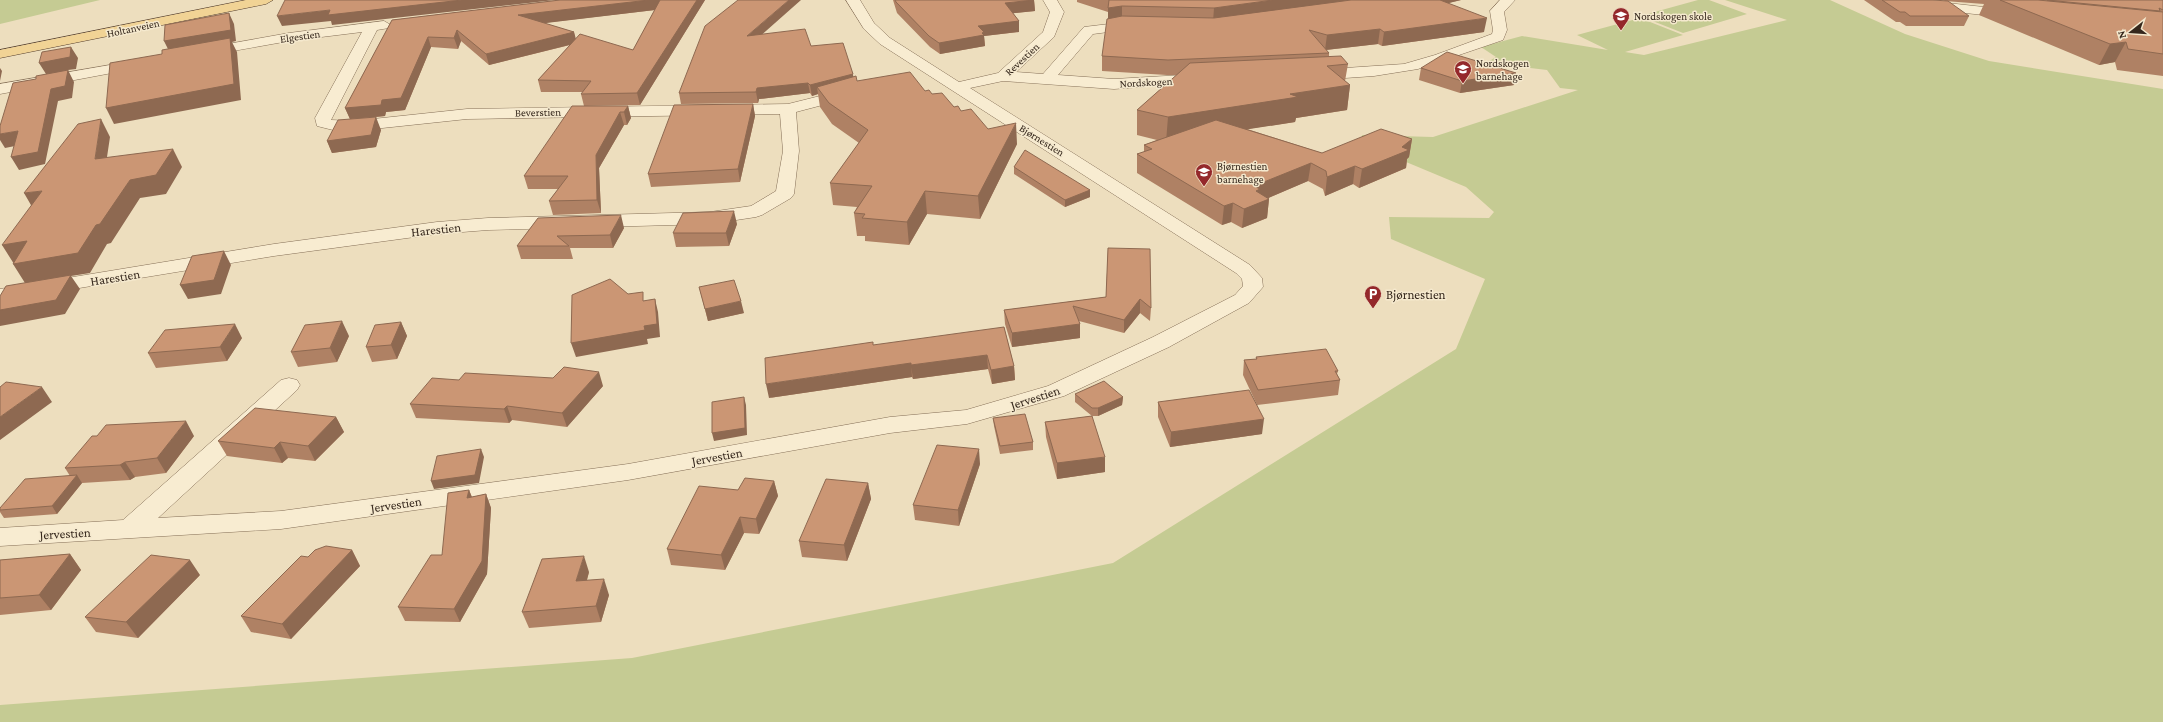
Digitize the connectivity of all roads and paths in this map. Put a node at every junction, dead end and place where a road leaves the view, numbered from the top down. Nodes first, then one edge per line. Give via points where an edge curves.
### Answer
1 (266, 0) edge
2 (853, 0) edge
3 (1050, 0) edge
4 (1508, 0) edge
5 (1883, 0) edge
6 (2022, 15) edge
7 (396, 24) edge
8 (1149, 25) edge
9 (372, 26) junction
10 (1434, 52) dead end
11 (0, 54) edge
12 (188, 55) edge
13 (149, 62) edge
14 (1389, 69) junction
15 (930, 71) junction
16 (1302, 75) edge
17 (914, 76) edge
18 (1003, 76) junction
19 (1218, 78) edge
20 (1047, 79) junction
21 (956, 87) junction
22 (0, 89) edge
23 (861, 90) edge
24 (788, 109) junction
25 (1243, 269) joint
26 (0, 295) edge
27 (289, 385) dead end
28 (130, 529) junction
29 (0, 537) edge

1 - 11 main road, Holtanveien
2 - 15 street, Bjørnestien via 869,26
3 - 18 street, Revestien via 1057,12 1049,34
4 - 14 street via 1497,12 1500,30 1498,37 1431,62
5 - 6 street
7 - 9 street, Elgestien
8 - 20 street via 1122,25 1089,30
9 - 12 street, Elgestien via 289,37
9 - 24 street, Beverstien via 323,118 323,123 354,126 467,114 527,112
10 - 14 street
13 - 22 street
14 - 16 street
15 - 17 street
15 - 21 street, Bjørnestien
18 - 20 street, Nordskogen
18 - 21 street, Revestien
19 - 20 street, Nordskogen via 1114,84
21 - 25 street, Bjørnestien
23 - 24 street, Beverstien
24 - 26 street, Harestien via 791,151 785,194 756,211 710,218 488,224 437,228 274,250
25 - 28 street, Jervestien via 1252,278 1253,287 1242,299 1161,342 1056,392 967,417 890,425 628,472 281,520
27 - 28 street
28 - 29 street, Jervestien

